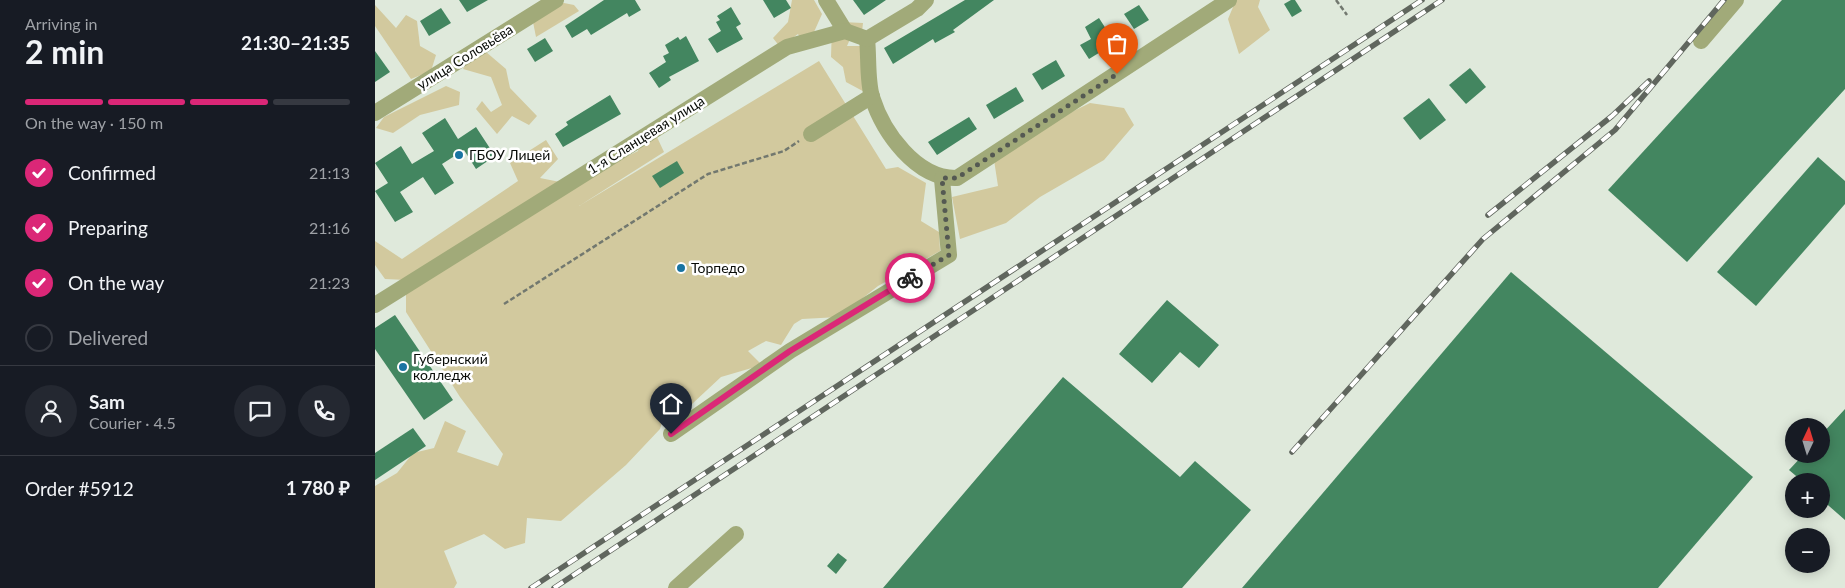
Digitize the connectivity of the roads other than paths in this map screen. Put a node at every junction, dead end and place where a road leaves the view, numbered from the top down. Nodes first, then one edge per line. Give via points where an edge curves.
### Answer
1 (556, 0) edge
2 (826, 0) edge
3 (926, 0) edge
4 (1229, 0) edge
5 (1736, 0) edge
6 (845, 32) junction
7 (867, 39) junction
8 (1701, 41) dead end
9 (872, 96) junction
10 (375, 113) edge
11 (811, 134) road end
12 (942, 178) junction
13 (376, 303) edge
14 (671, 434) dead end
15 (736, 534) dead end
16 (676, 588) edge

1 - 10 street, улица Соловьёва
2 - 6 street
3 - 7 street via 917,9
4 - 12 street via 957,178
5 - 8 street
6 - 7 street
6 - 13 street, 1-я Сланцевая улица via 787,47
7 - 9 street
9 - 11 street
9 - 12 street via 886,130 914,161
12 - 14 street via 949,255 790,351
15 - 16 street

